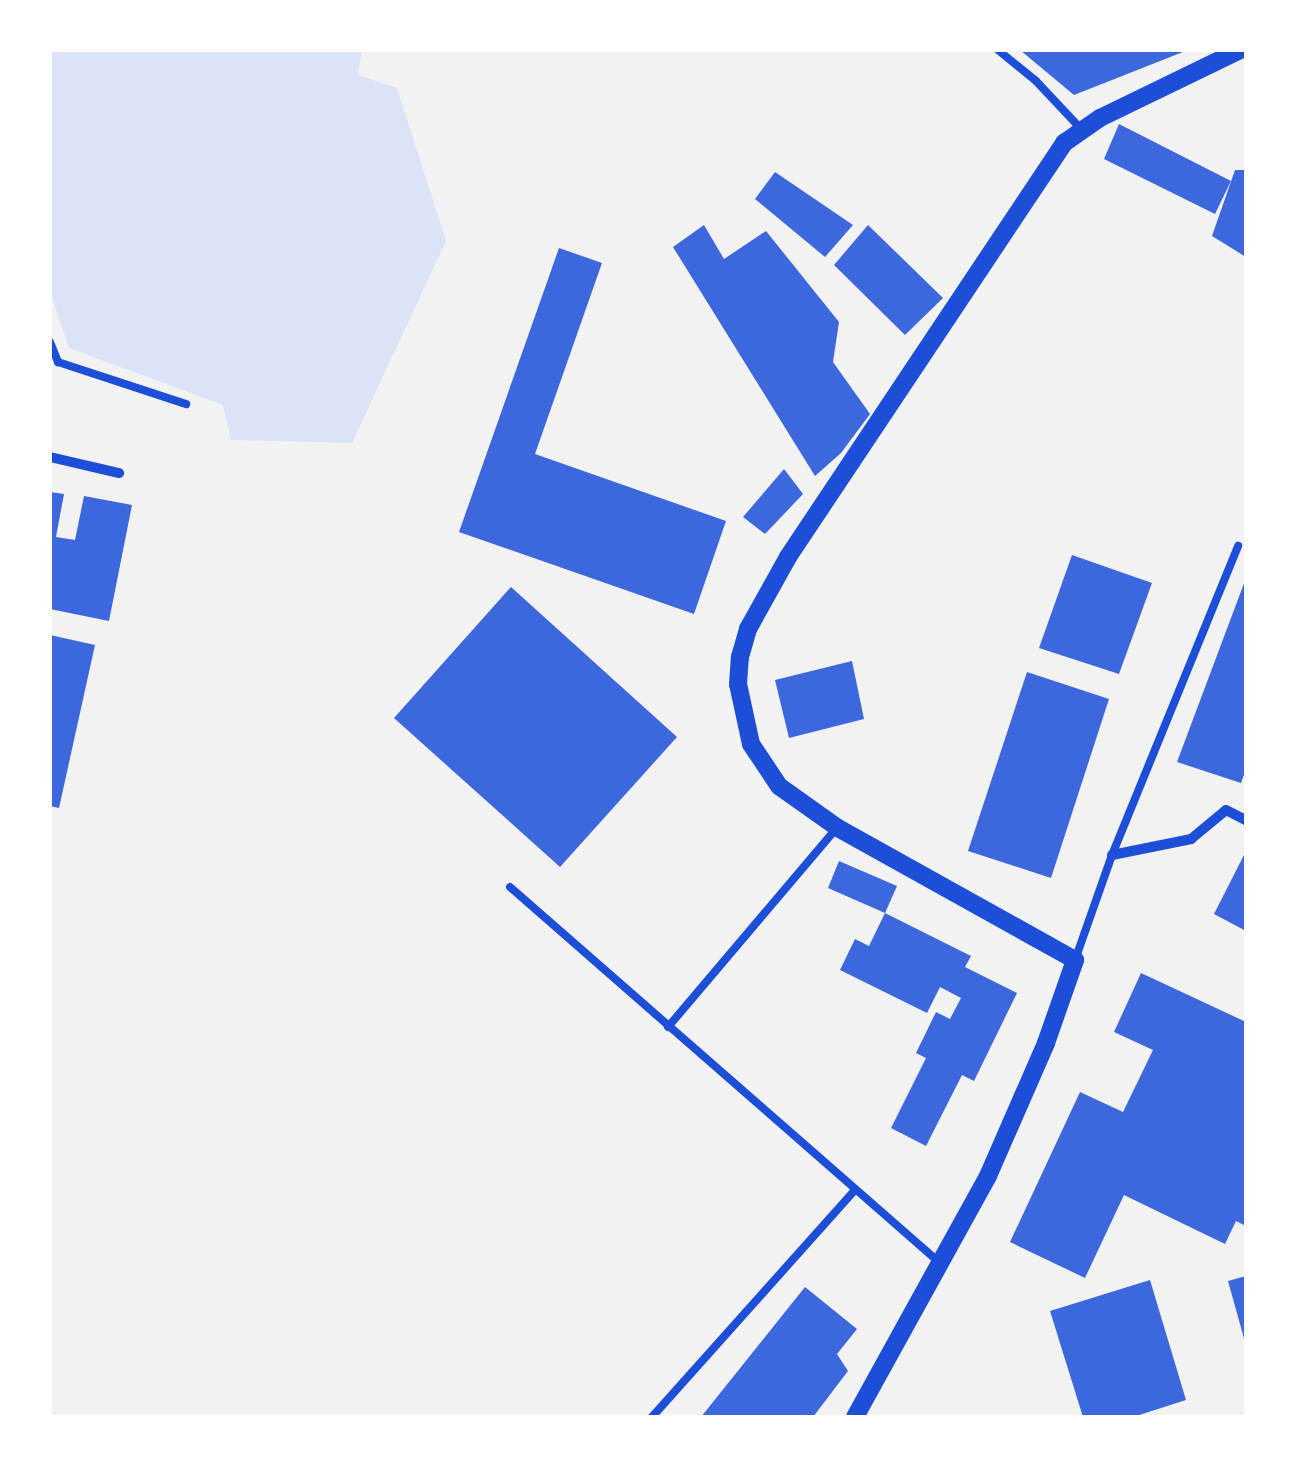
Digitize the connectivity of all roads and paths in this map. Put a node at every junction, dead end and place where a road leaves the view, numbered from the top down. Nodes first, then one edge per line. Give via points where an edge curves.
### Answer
1 (998, 50) edge
2 (1240, 50) edge
3 (1082, 130) junction
4 (50, 342) edge
5 (186, 404) dead end
6 (50, 458) edge
7 (120, 472) dead end
8 (1238, 546) dead end
9 (1246, 820) edge
10 (838, 828) junction
11 (1112, 855) junction
12 (510, 887) dead end
13 (1075, 960) junction
14 (668, 1027) junction
15 (854, 1191) junction
16 (941, 1264) junction
17 (652, 1417) edge
18 (855, 1417) edge

1 - 3 lane
2 - 3 street
3 - 10 street via 1064,143 1024,199 788,557 748,629 738,684 750,744 779,786
4 - 5 lane via 58,362
6 - 7 street
8 - 11 lane
9 - 11 street via 1226,810 1190,838
10 - 13 street
10 - 14 lane
11 - 13 lane
12 - 14 lane
13 - 16 street via 1024,1096
14 - 15 lane
15 - 16 lane
15 - 17 lane
16 - 18 street

